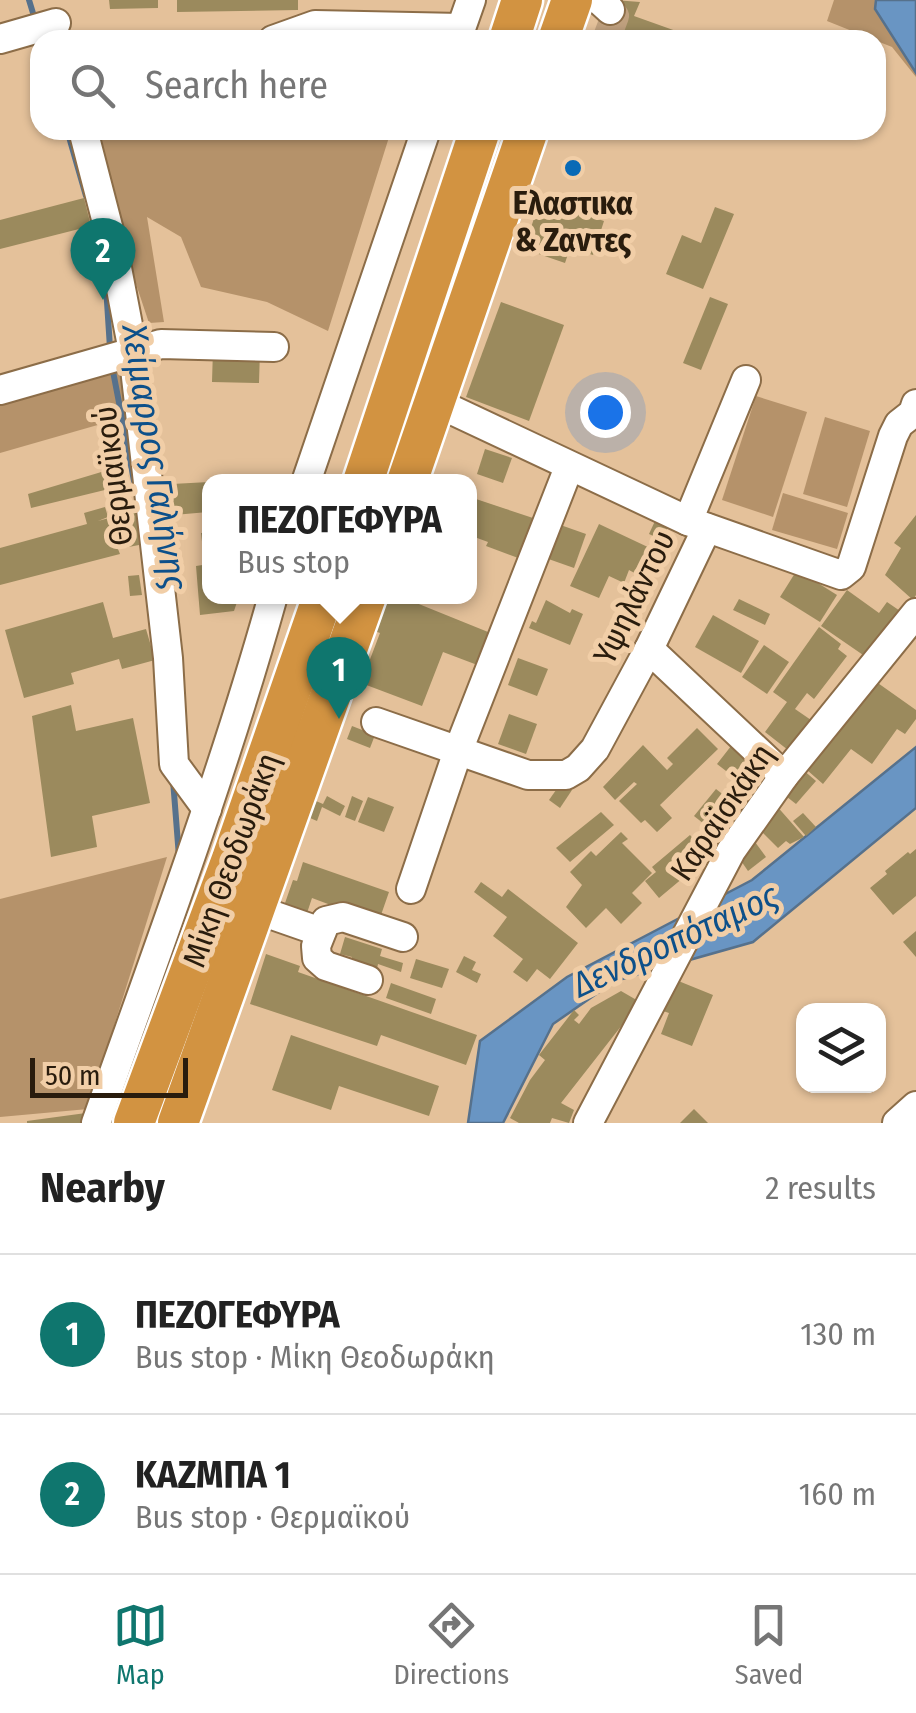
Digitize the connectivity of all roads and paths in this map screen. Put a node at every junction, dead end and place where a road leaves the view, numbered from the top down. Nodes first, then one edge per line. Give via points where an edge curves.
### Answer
1 (471, 0) edge
2 (522, 0) edge
3 (594, 3) edge
4 (55, 21) edge
5 (301, 30) edge
6 (395, 30) edge
7 (460, 30) edge
8 (512, 30) edge
9 (568, 30) edge
10 (0, 38) edge
11 (86, 140) edge
12 (423, 140) edge
13 (477, 140) edge
14 (525, 140) edge
15 (274, 347) dead end
16 (133, 351) junction
17 (746, 380) dead end
18 (0, 390) edge
19 (435, 402) junction
20 (916, 404) edge
21 (569, 466) junction
22 (309, 474) edge
23 (366, 474) edge
24 (409, 474) edge
25 (697, 524) junction
26 (271, 604) edge
27 (320, 604) edge
28 (363, 604) edge
29 (916, 613) edge
30 (650, 650) junction
31 (376, 722) dead end
32 (458, 751) junction
33 (784, 776) junction
34 (207, 810) junction
35 (412, 890) dead end
36 (255, 910) junction
37 (321, 932) junction
38 (403, 937) dead end
39 (368, 980) dead end
40 (916, 1106) edge
41 (96, 1123) edge
42 (134, 1123) edge
43 (178, 1123) edge
44 (588, 1123) edge
45 (897, 1123) edge

1 - 7 street
2 - 8 highway
3 - 9 highway
4 - 10 street
5 - 6 street
11 - 16 street, Θερμαϊκού
12 - 22 street
13 - 23 highway
14 - 19 highway
15 - 16 street via 176,342
16 - 18 street
16 - 34 street, Θερμαϊκού via 174,764
17 - 25 street
19 - 21 street, Υψηλάντου
19 - 24 highway
20 - 25 street via 896,429 846,572 832,574
21 - 25 street, Υψηλάντου
21 - 32 street
25 - 30 street, Υψηλάντου
26 - 34 street
27 - 42 highway, Μίκη Θεοδωράκη
28 - 36 highway, Μίκη Θεοδωράκη
29 - 33 street, Καραϊσκάκη
30 - 32 street, Υψηλάντου via 595,749 566,775 528,775
30 - 33 street
31 - 32 street, Υψηλάντου
32 - 35 street
33 - 44 street, Καραϊσκάκη via 696,912
34 - 41 street
36 - 37 street
36 - 43 highway, Μίκη Θεοδωράκη
37 - 38 street via 337,916
37 - 39 street via 321,962
40 - 45 street

